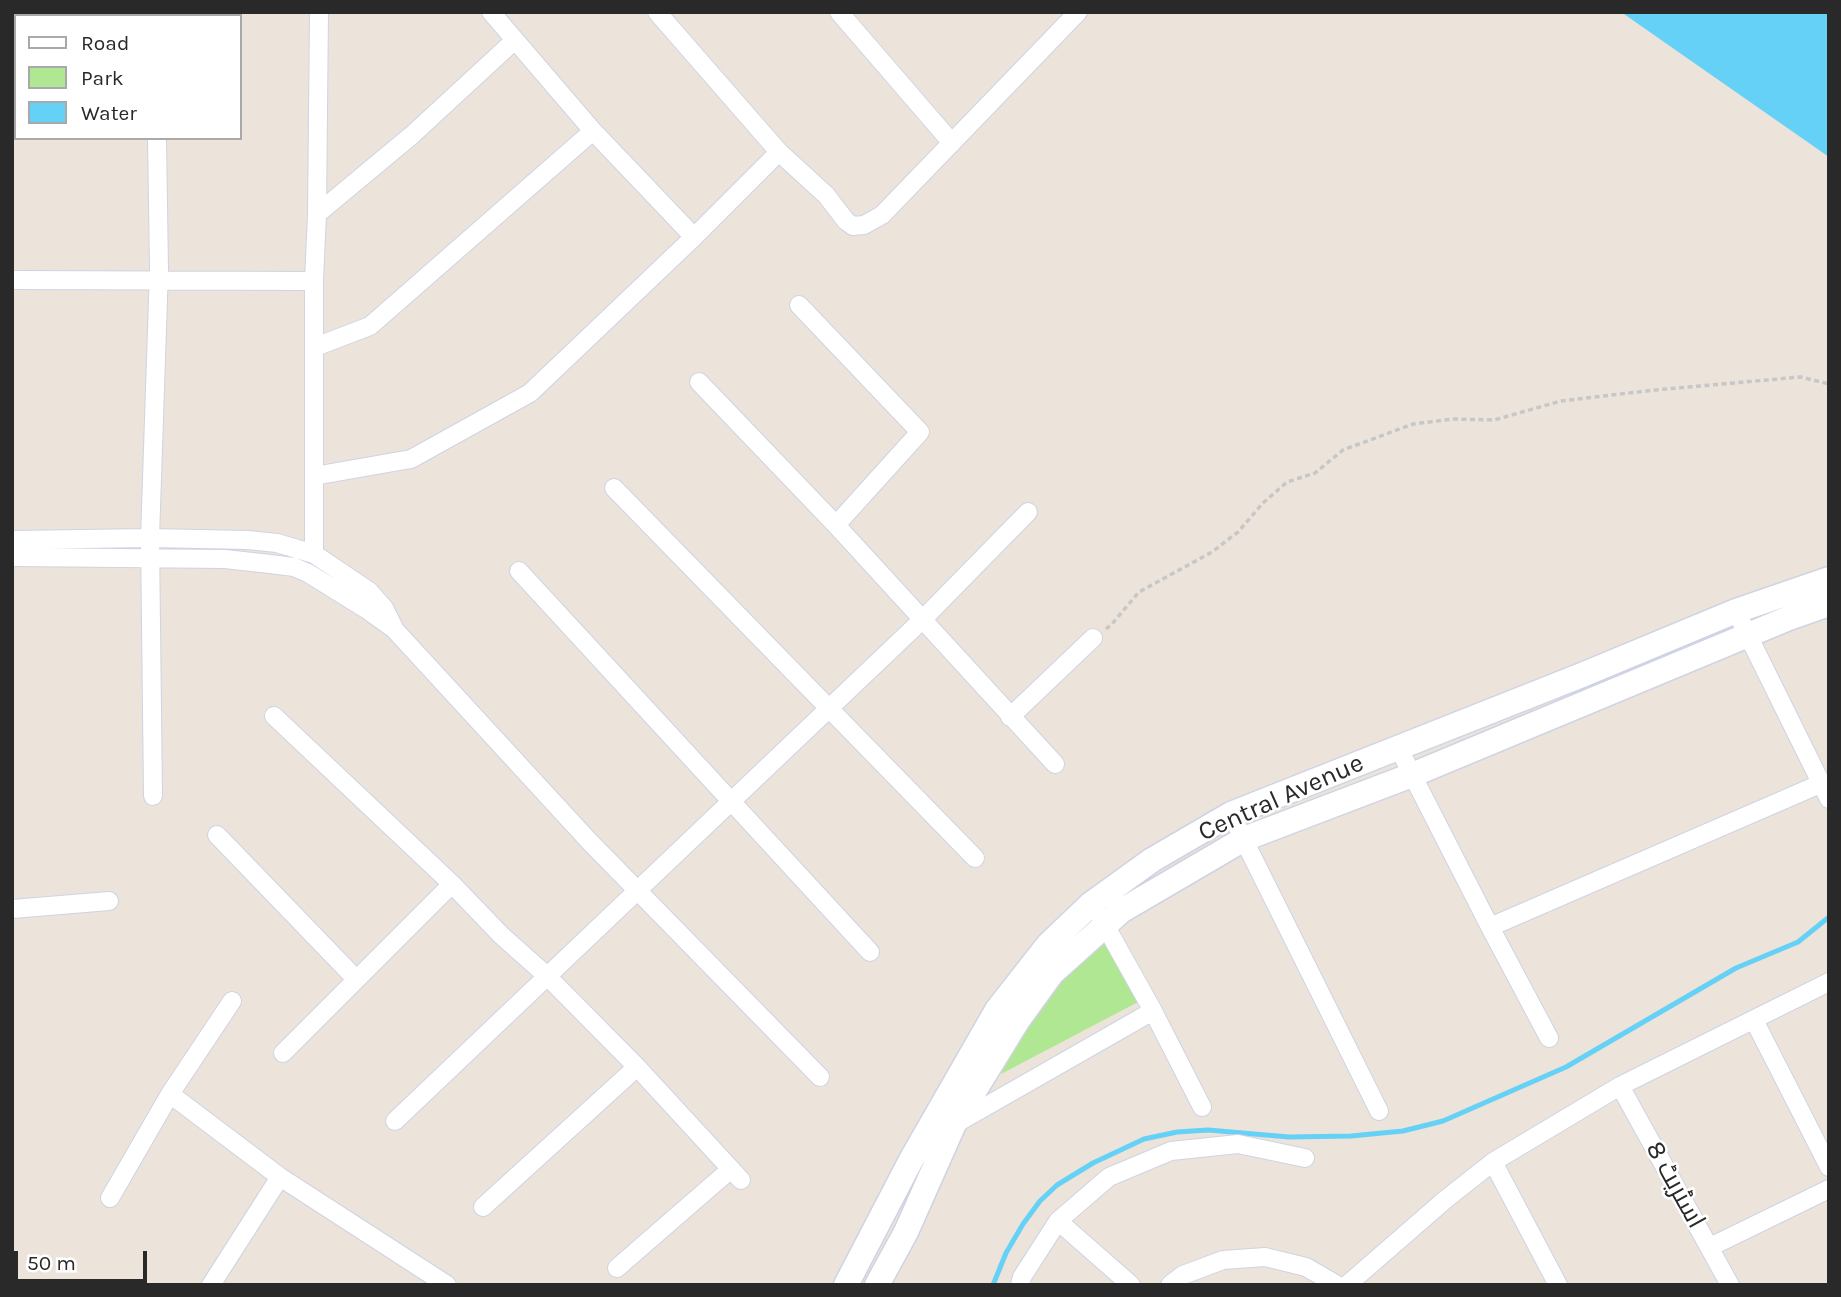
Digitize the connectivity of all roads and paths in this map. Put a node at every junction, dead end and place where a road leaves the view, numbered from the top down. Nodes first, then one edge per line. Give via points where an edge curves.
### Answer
1 (319, 12) edge
2 (491, 12) edge
3 (657, 12) edge
4 (839, 12) edge
5 (1078, 12) edge
6 (515, 40) junction
7 (593, 131) junction
8 (157, 140) edge
9 (952, 143) junction
10 (779, 152) junction
11 (317, 214) junction
12 (694, 237) junction
13 (12, 280) edge
14 (159, 280) junction
15 (314, 281) junction
16 (799, 305) dead end
17 (315, 347) junction
18 (699, 382) dead end
19 (1829, 384) edge
20 (314, 476) junction
21 (614, 488) dead end
22 (1028, 512) dead end
23 (836, 525) junction
24 (149, 538) junction
25 (12, 540) edge
26 (314, 554) junction
27 (12, 557) edge
28 (150, 558) junction
29 (519, 570) dead end
30 (1829, 579) edge
31 (1829, 604) edge
32 (1736, 611) junction
33 (922, 620) junction
34 (394, 629) junction
35 (1748, 636) junction
36 (1093, 638) joint
37 (829, 709) junction
38 (274, 716) dead end
39 (1010, 717) junction
40 (1398, 747) junction
41 (1055, 764) dead end
42 (1412, 775) junction
43 (1825, 791) edge
44 (153, 796) dead end
45 (732, 801) junction
46 (1231, 814) junction
47 (218, 835) dead end
48 (1244, 839) junction
49 (975, 858) dead end
50 (452, 884) junction
51 (637, 891) junction
52 (109, 901) dead end
53 (1091, 904) junction
54 (12, 909) edge
55 (1106, 925) junction
56 (1490, 927) junction
57 (870, 952) dead end
58 (547, 976) junction
59 (356, 979) junction
60 (1829, 982) edge
61 (232, 1001) dead end
62 (1153, 1011) junction
63 (1754, 1020) junction
64 (1549, 1038) dead end
65 (283, 1052) dead end
66 (636, 1067) junction
67 (820, 1077) dead end
68 (1619, 1086) junction
69 (170, 1094) junction
70 (1202, 1107) dead end
71 (1378, 1111) dead end
72 (395, 1121) dead end
73 (954, 1124) junction
74 (1305, 1158) dead end
75 (911, 1160) junction
76 (1493, 1163) junction
77 (1829, 1167) edge
78 (280, 1177) junction
79 (1829, 1189) edge
80 (110, 1198) dead end
81 (483, 1207) dead end
82 (1058, 1221) junction
83 (1710, 1247) junction
84 (617, 1268) dead end
85 (211, 1285) edge
86 (447, 1285) edge
87 (846, 1285) edge
88 (877, 1285) edge
89 (1020, 1285) edge
90 (1131, 1285) edge
91 (1170, 1285) edge
92 (1337, 1285) edge
93 (1347, 1285) edge
94 (1558, 1285) edge
95 (1730, 1285) edge

1 - 11 street
2 - 6 street
3 - 10 street
4 - 9 street
5 - 9 street
6 - 7 street
6 - 11 street
7 - 12 street
7 - 17 street via 370,326
8 - 14 street
9 - 10 street via 882,215 853,226
10 - 12 street
11 - 15 street
12 - 20 street via 530,393 411,459
13 - 14 street
14 - 15 street
14 - 24 street
15 - 17 street
16 - 23 street via 920,432
17 - 20 street
18 - 23 street
19 - 36 path via 1801,377 1655,390 1562,401 1494,420 1413,424 1343,450 1315,473 1287,482 1238,532 1212,552 1139,592 1112,624
20 - 26 street
21 - 37 street
22 - 33 street
23 - 33 street
24 - 25 street
24 - 26 street via 248,540
24 - 28 street
26 - 34 street via 369,591
27 - 28 street
28 - 34 street via 225,559 294,567
28 - 44 street
29 - 45 street
30 - 32 street, Central Avenue
31 - 35 street, Central Avenue
32 - 35 street
32 - 40 street, Central Avenue
33 - 37 street
33 - 39 street
34 - 51 street
35 - 42 street, Central Avenue
35 - 43 street
36 - 39 street
37 - 45 street
37 - 49 street
38 - 50 street
39 - 41 street
40 - 42 street
40 - 46 street, Central Avenue
42 - 48 street, Central Avenue
42 - 56 street
43 - 56 street
45 - 51 street
45 - 57 street
46 - 48 street
46 - 53 street, Central Avenue via 1152,860
47 - 59 street
48 - 55 street, Central Avenue via 1121,911
48 - 71 street
50 - 58 street
50 - 59 street
51 - 58 street
51 - 67 street
52 - 54 street
53 - 55 street
53 - 75 street, Central Avenue via 1048,945 997,1010
55 - 62 street
55 - 73 street, Central Avenue via 1052,973
56 - 64 street
58 - 66 street
58 - 72 street
59 - 65 street
60 - 63 street
61 - 69 street
62 - 70 street
62 - 73 street
63 - 68 street
63 - 77 street
66 - 81 street
66 - 84 street via 736,1174
68 - 76 street
68 - 83 street, اسٹریٹ 8
69 - 78 street
69 - 80 street
73 - 75 street
73 - 88 street, Central Avenue
74 - 82 street via 1238,1144 1171,1151 1109,1177
75 - 87 street, Central Avenue
76 - 93 street
76 - 94 street
78 - 85 street
78 - 86 street
79 - 83 street
82 - 89 street
82 - 90 street
83 - 95 street, اسٹریٹ 8
91 - 92 street via 1223,1260 1265,1257 1306,1267

